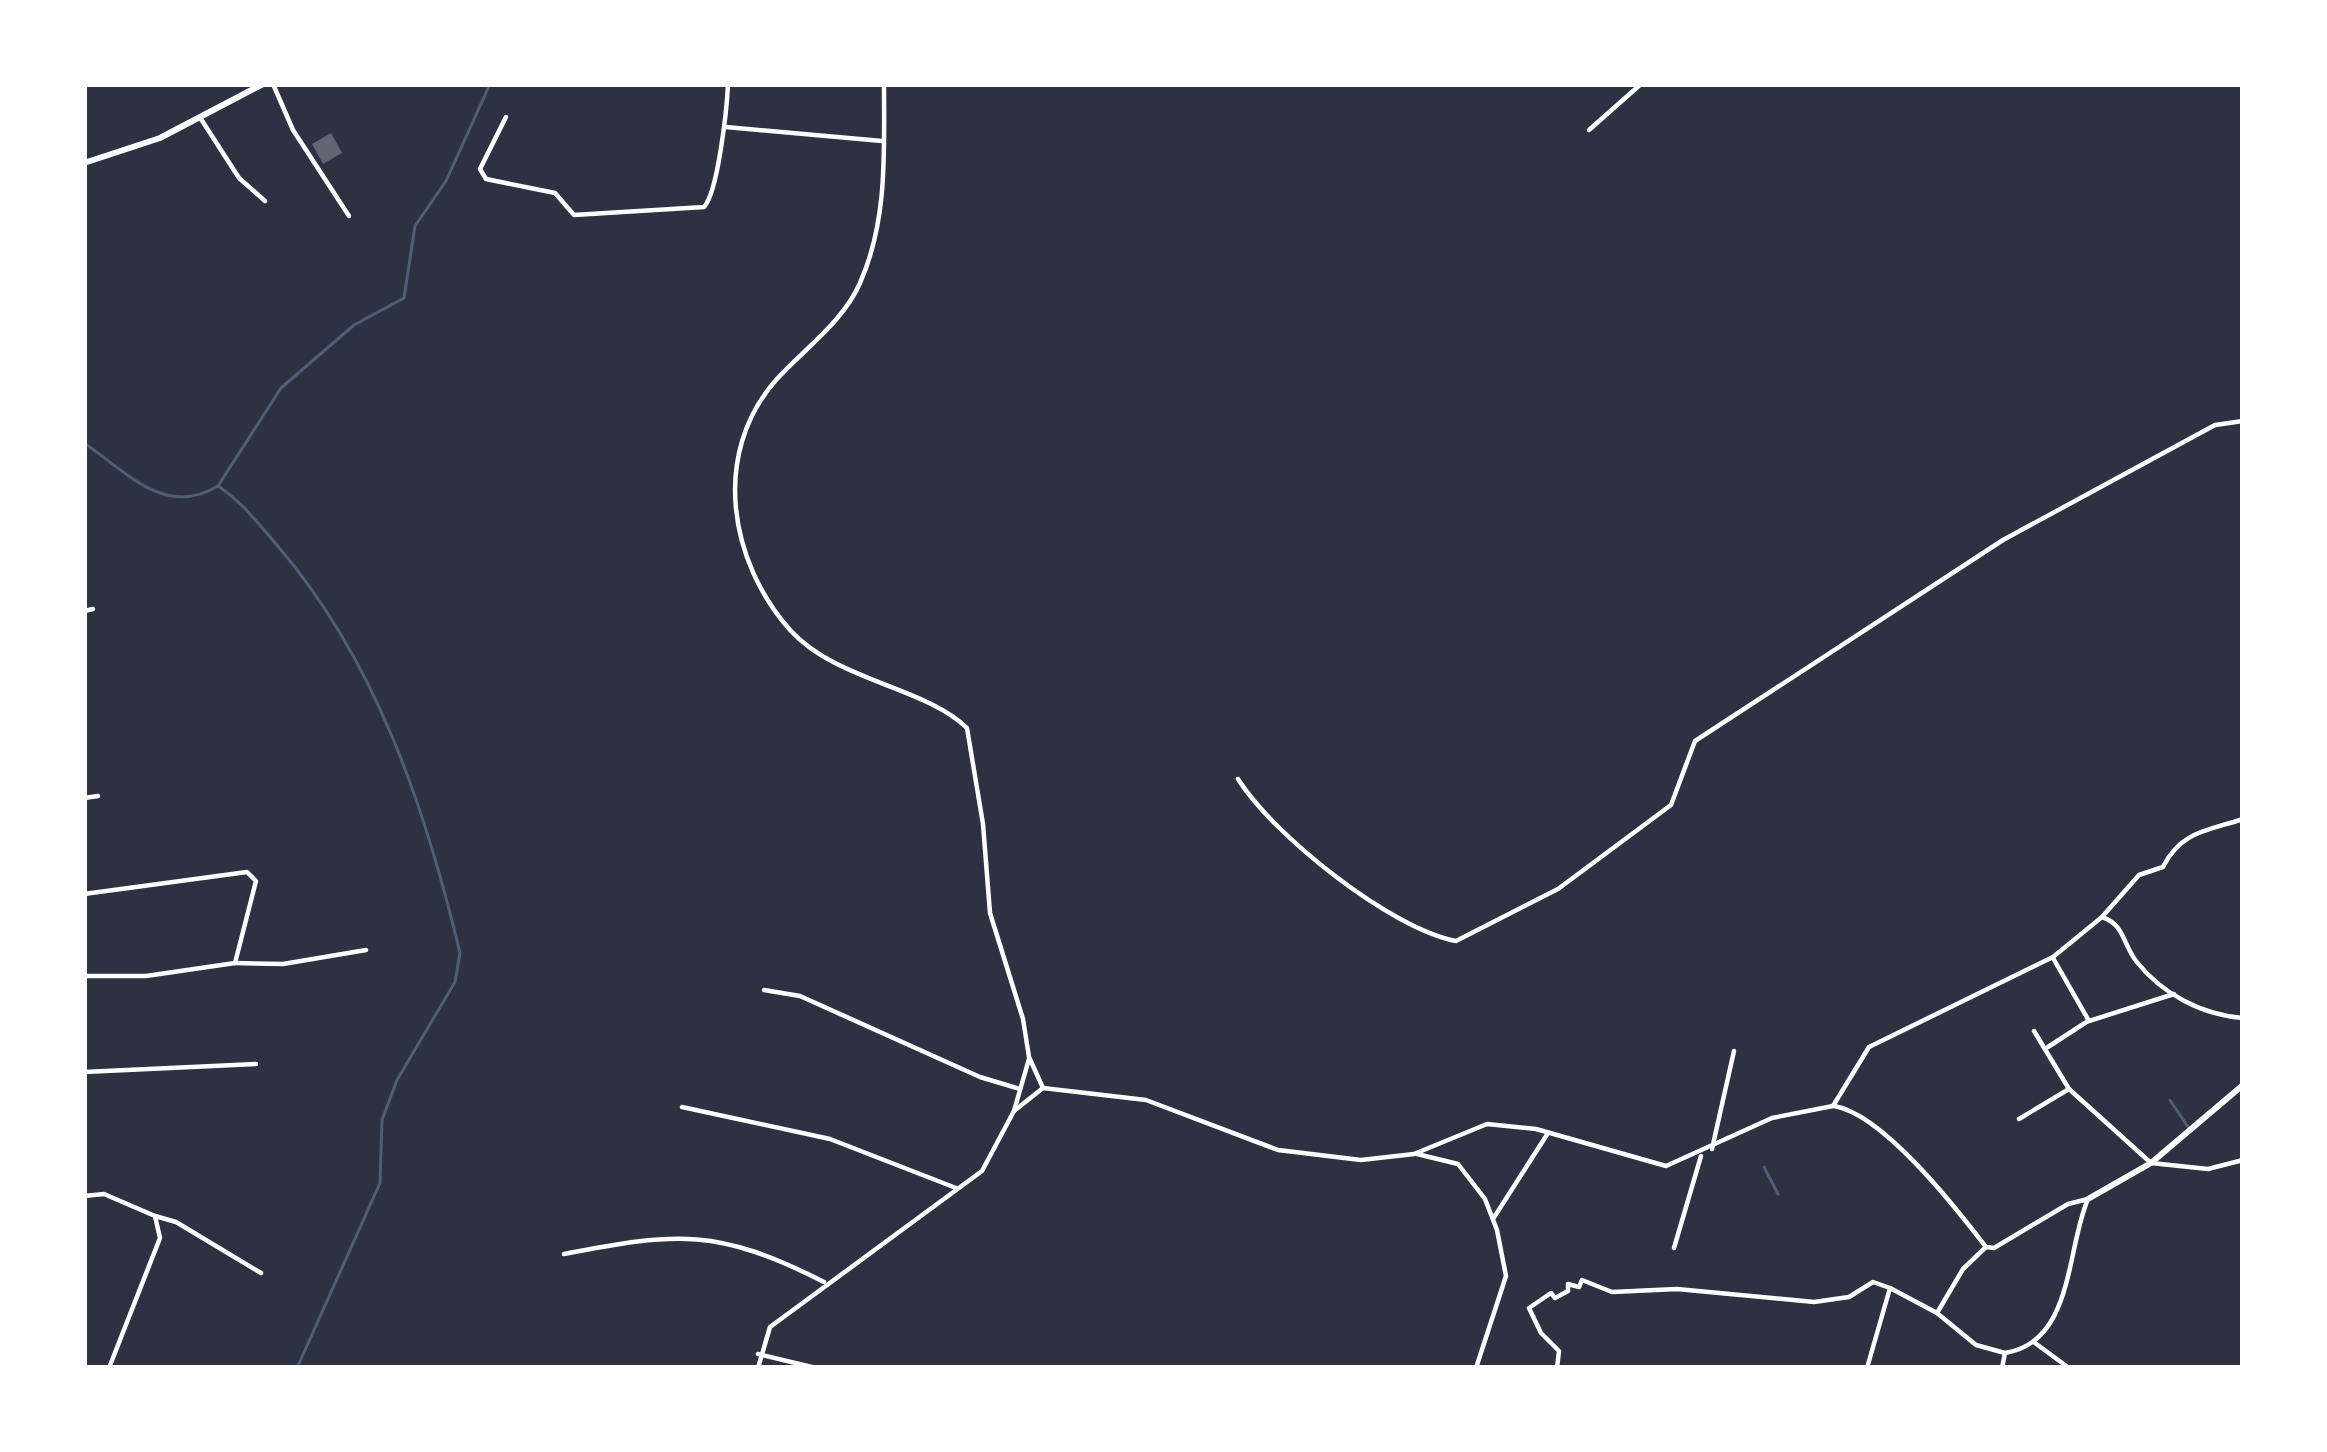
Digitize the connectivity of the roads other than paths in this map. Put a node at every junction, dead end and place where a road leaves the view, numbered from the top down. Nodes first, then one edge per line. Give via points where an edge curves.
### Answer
1 (232, 84) edge
2 (263, 84) edge
3 (273, 84) edge
4 (728, 84) edge
5 (884, 84) edge
6 (1641, 84) edge
7 (242, 98) junction
8 (506, 117) dead end
9 (201, 119) junction
10 (726, 127) junction
11 (1589, 130) dead end
12 (884, 141) junction
13 (84, 163) edge
14 (265, 200) dead end
15 (349, 216) dead end
16 (2243, 421) edge
17 (93, 609) dead end
18 (84, 611) edge
19 (1238, 779) dead end
20 (98, 796) dead end
21 (84, 798) edge
22 (2243, 819) edge
23 (84, 894) edge
24 (2102, 917) junction
25 (366, 950) dead end
26 (2053, 957) junction
27 (236, 963) junction
28 (84, 976) edge
29 (764, 990) dead end
30 (2174, 994) junction
31 (2243, 1018) edge
32 (2089, 1021) junction
33 (2034, 1031) dead end
34 (2048, 1048) junction
35 (1734, 1051) dead end
36 (1029, 1057) junction
37 (256, 1064) dead end
38 (84, 1072) edge
39 (2243, 1085) edge
40 (1043, 1088) junction
41 (1020, 1089) junction
42 (2069, 1089) junction
43 (1833, 1106) junction
44 (682, 1107) dead end
45 (1014, 1111) junction
46 (2019, 1119) dead end
47 (1548, 1132) junction
48 (1712, 1149) junction
49 (1414, 1154) junction
50 (1702, 1154) junction
51 (2243, 1160) edge
52 (2151, 1163) junction
53 (956, 1188) junction
54 (84, 1196) edge
55 (2088, 1199) junction
56 (155, 1216) junction
57 (1493, 1219) junction
58 (1986, 1247) junction
59 (1674, 1248) dead end
60 (564, 1254) dead end
61 (261, 1274) dead end
62 (826, 1284) junction
63 (1890, 1288) junction
64 (1937, 1312) junction
65 (2034, 1343) junction
66 (758, 1354) junction
67 (2005, 1354) junction
68 (802, 1366) edge
69 (109, 1368) edge
70 (758, 1368) edge
71 (816, 1368) edge
72 (1476, 1368) edge
73 (1557, 1368) edge
74 (1867, 1368) edge
75 (2002, 1368) edge
76 (2069, 1368) edge

1 - 7 street
2 - 7 street
3 - 15 street
4 - 10 street
5 - 12 street
6 - 11 street
7 - 9 street
8 - 10 street via 481,175 562,196 574,215 704,207
9 - 13 street
9 - 14 street via 239,178
10 - 12 street
12 - 36 street via 880,218 860,285 758,406 733,520 750,568 791,631 863,678 967,728 985,890
16 - 19 street via 2215,425 2003,540 1814,662 1695,741 1671,805 1558,889 1456,941 1418,929 1293,845
17 - 18 street
20 - 21 street
22 - 24 street via 2191,832
23 - 27 street via 247,872 256,881
24 - 26 street
24 - 30 street via 2119,926 2136,961
25 - 27 street
26 - 32 street
26 - 43 street via 1869,1047
27 - 28 street
29 - 41 street via 800,996
30 - 31 street via 2202,1012
30 - 32 street
32 - 34 street
33 - 34 street
34 - 42 street
35 - 48 street
36 - 40 street
36 - 41 street
37 - 38 street
39 - 52 street
40 - 45 street
40 - 49 street via 1166,1105 1278,1150 1361,1160
41 - 45 street
42 - 46 street
42 - 52 street
43 - 48 street via 1772,1118
43 - 58 street via 1880,1133
44 - 53 street via 830,1139
45 - 53 street via 990,1162
47 - 49 street via 1487,1124
47 - 50 street via 1666,1166
47 - 57 street
48 - 50 street
49 - 57 street via 1458,1164
50 - 59 street
51 - 52 street via 2208,1169
52 - 55 street
53 - 62 street
54 - 56 street via 104,1194
55 - 58 street
55 - 65 street via 2058,1306
56 - 61 street
56 - 69 street via 160,1238
57 - 72 street via 1506,1276
58 - 64 street
60 - 62 street via 692,1236 780,1260
62 - 66 street via 770,1327
63 - 64 street
63 - 73 street via 1873,1282 1850,1297 1814,1302 1677,1289 1612,1292 1582,1280 1529,1308 1559,1351
63 - 74 street
64 - 67 street via 1976,1345
65 - 67 street
65 - 76 street
66 - 68 street
66 - 70 street
67 - 75 street
68 - 71 street

